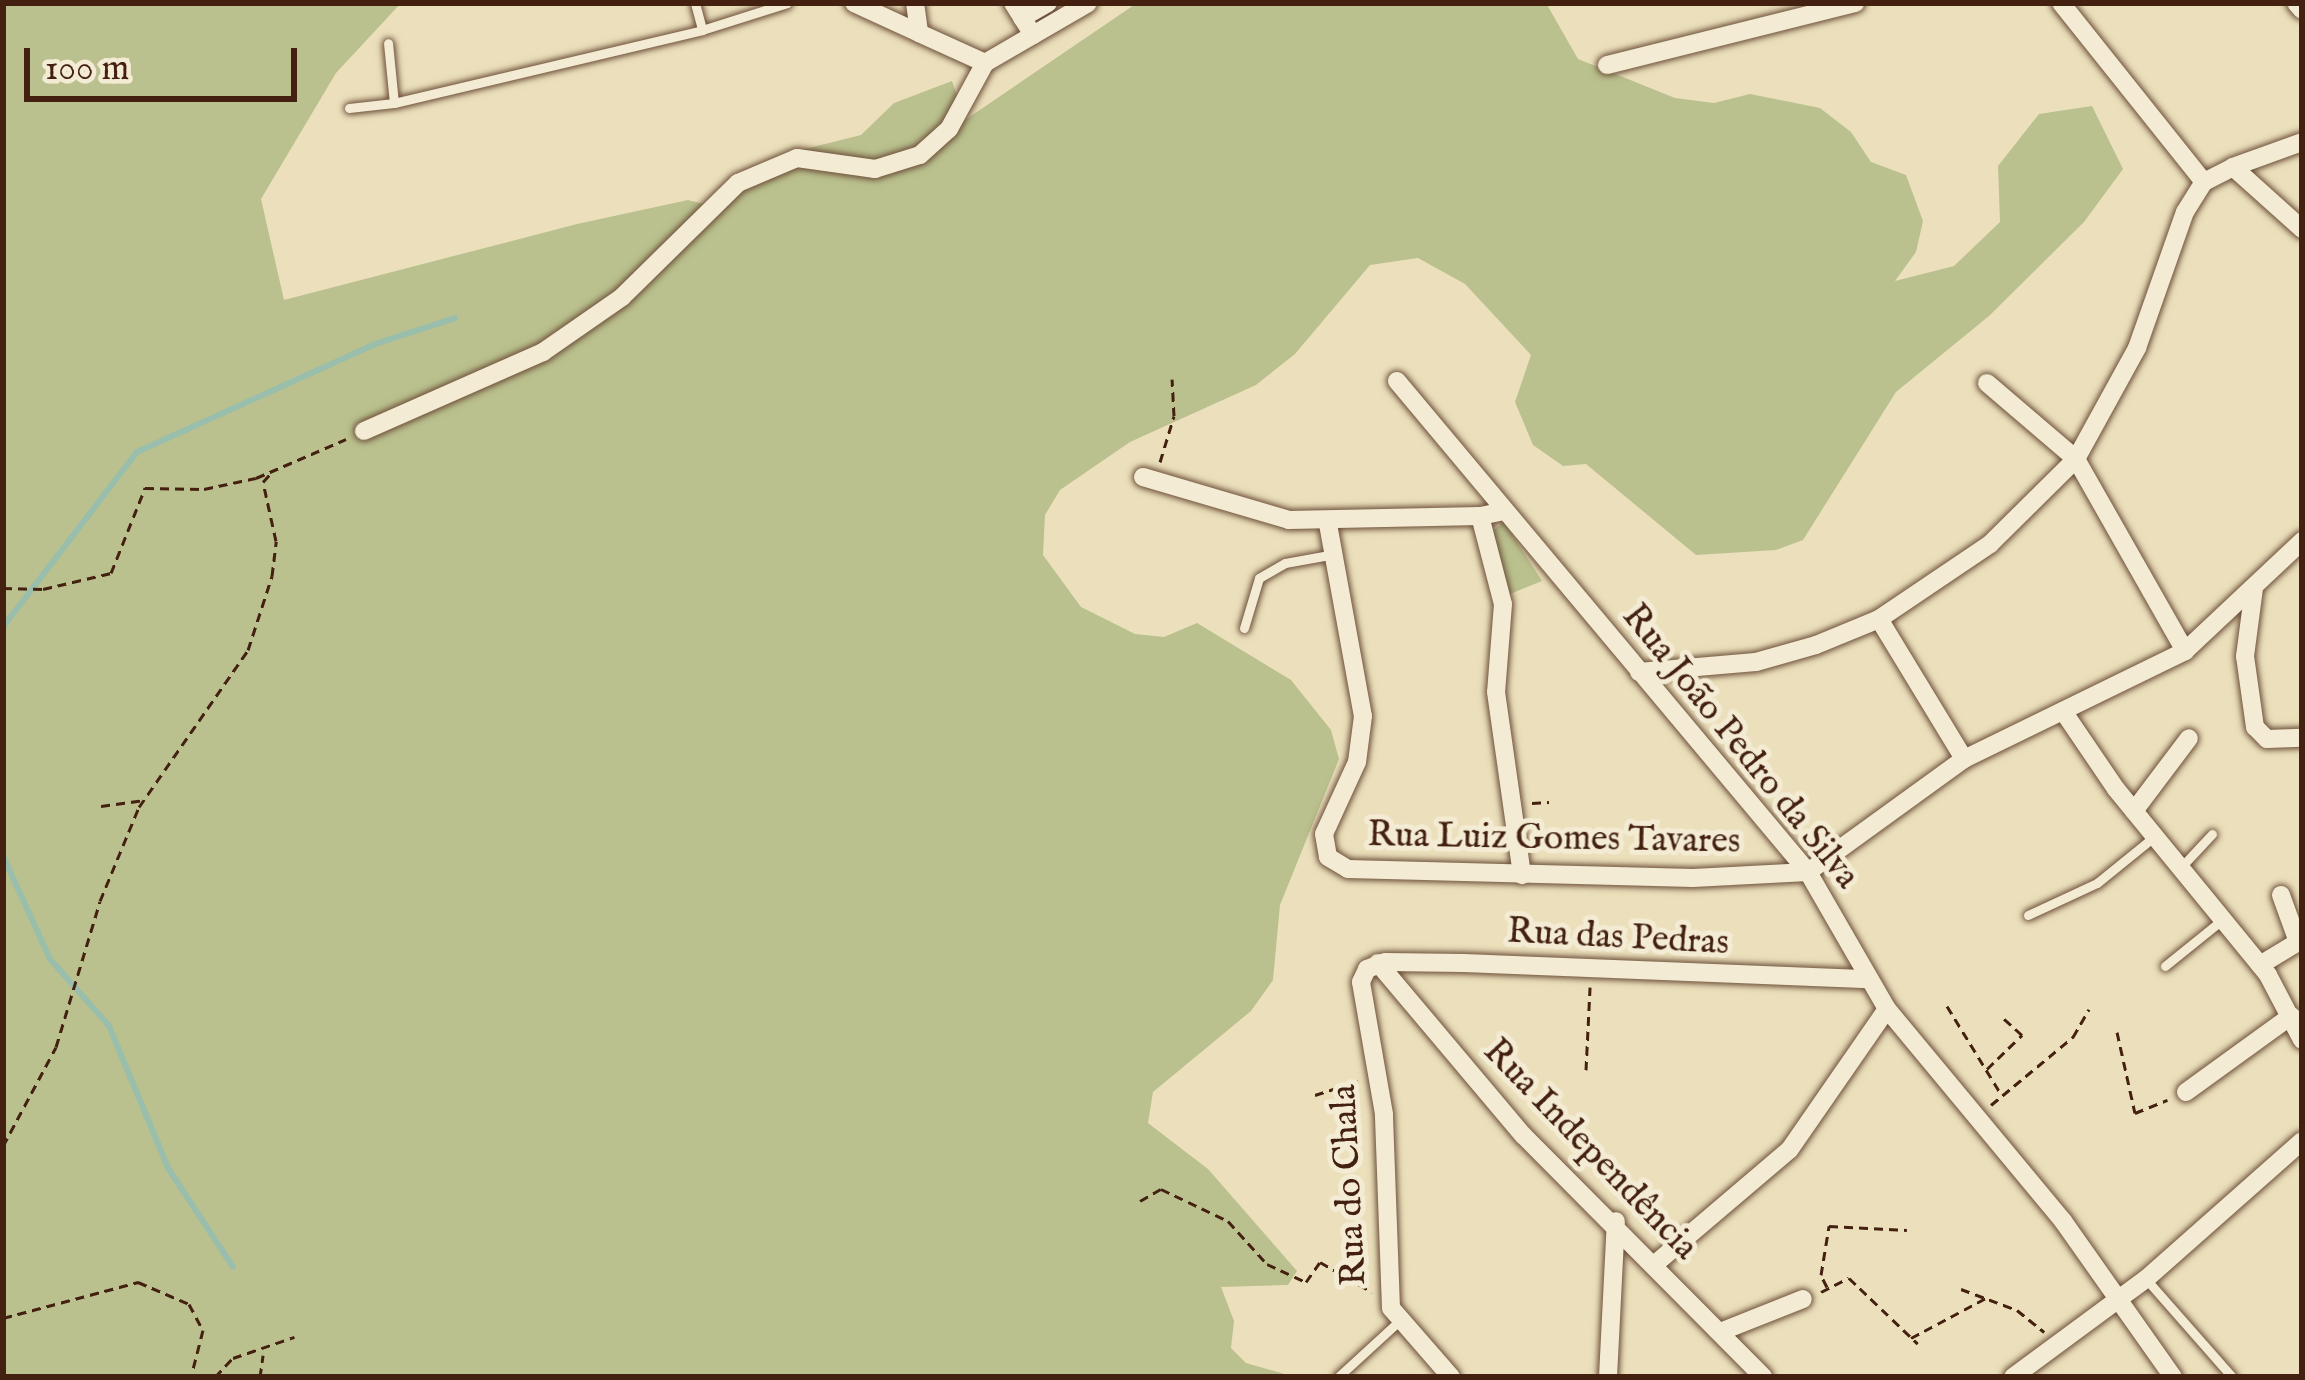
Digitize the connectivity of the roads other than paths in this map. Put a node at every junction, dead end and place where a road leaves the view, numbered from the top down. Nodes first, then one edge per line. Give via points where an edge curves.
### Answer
1 (695, 3) edge
2 (787, 3) edge
3 (854, 3) edge
4 (915, 3) edge
5 (1048, 3) edge
6 (1088, 3) edge
7 (1855, 3) edge
8 (2061, 3) edge
9 (2296, 3) edge
10 (2302, 10) edge
11 (1023, 19) edge
12 (701, 30) junction
13 (920, 33) junction
14 (388, 43) dead end
15 (985, 63) junction
16 (1607, 65) dead end
17 (394, 103) junction
18 (349, 108) dead end
19 (2302, 142) edge
20 (2233, 167) junction
21 (2204, 182) junction
22 (2302, 229) edge
23 (1397, 381) dead end
24 (1988, 383) dead end
25 (364, 431) road end
26 (2076, 459) junction
27 (1147, 478) road end
28 (1504, 511) junction
29 (1480, 516) junction
30 (1328, 524) junction
31 (2302, 541) edge
32 (1329, 555) junction
33 (2254, 588) junction
34 (1879, 619) junction
35 (1244, 628) dead end
36 (2185, 651) junction
37 (1639, 671) junction
38 (2063, 711) junction
39 (2189, 738) dead end
40 (2302, 738) edge
41 (1964, 759) junction
42 (2134, 811) junction
43 (2212, 834) dead end
44 (2157, 835) junction
45 (2184, 864) junction
46 (1808, 872) junction
47 (1522, 875) junction
48 (2281, 895) dead end
49 (2028, 915) dead end
50 (2224, 918) junction
51 (2260, 964) junction
52 (1372, 966) junction
53 (2165, 966) dead end
54 (1869, 979) junction
55 (1887, 1009) junction
56 (2291, 1016) junction
57 (2302, 1040) edge
58 (2186, 1092) road end
59 (2301, 1142) edge
60 (1616, 1222) junction
61 (1655, 1264) junction
62 (2146, 1279) junction
63 (1803, 1299) road end
64 (2120, 1299) junction
65 (1395, 1315) junction
66 (1720, 1332) junction
67 (1338, 1377) edge
68 (1451, 1377) edge
69 (1608, 1377) edge
70 (1763, 1377) edge
71 (2013, 1377) edge
72 (2173, 1377) edge
73 (2232, 1377) edge

1 - 12 lane
2 - 12 lane
3 - 13 street
4 - 13 street
5 - 11 street
6 - 11 street
7 - 16 street
8 - 21 street
9 - 10 street
11 - 15 street
12 - 17 lane
13 - 15 street
14 - 17 lane
15 - 25 street via 949,129 920,155 875,169 797,158 738,183 622,297 543,352
17 - 18 lane
19 - 20 street
20 - 21 street
20 - 22 street
21 - 26 street via 2185,212 2137,348
23 - 28 street, Rua João Pedro da Silva
24 - 26 street
26 - 34 street via 1990,544
26 - 36 street
27 - 30 street via 1252,512
28 - 29 street
28 - 37 street, Rua João Pedro da Silva
29 - 30 street
29 - 47 street via 1500,580 1496,692
30 - 32 street
31 - 33 street
32 - 35 lane via 1259,578
32 - 47 street, Rua Luiz Gomes Tavares via 1363,716 1357,762 1323,846 1348,868
33 - 36 street
33 - 40 street via 2245,656 2255,728 2266,739
34 - 37 street via 1756,662
34 - 41 street
36 - 38 street
37 - 46 street, Rua João Pedro da Silva
38 - 41 street
38 - 42 street
39 - 42 street
41 - 46 street
42 - 44 street
43 - 45 lane
44 - 45 street
44 - 49 lane via 2097,883
45 - 50 street
46 - 47 street, Rua Luiz Gomes Tavares
46 - 54 street, Rua João Pedro da Silva
48 - 51 street via 2298,942
50 - 51 street
50 - 53 lane
51 - 56 street
52 - 54 street, Rua das Pedras
52 - 60 street, Rua Independência via 1523,1136
52 - 65 street, Rua do Chala via 1361,982 1379,1076
54 - 55 street, Rua João Pedro da Silva
55 - 61 street via 1790,1150
55 - 64 street, Rua João Pedro da Silva
56 - 57 street
56 - 58 street
59 - 62 street
60 - 61 street, Rua Independência
60 - 69 street
61 - 66 street, Rua Independência
62 - 64 street
62 - 73 lane
63 - 66 street
64 - 71 street
64 - 72 street
65 - 67 lane
65 - 68 street, Rua do Chala
66 - 70 street, Rua Independência

